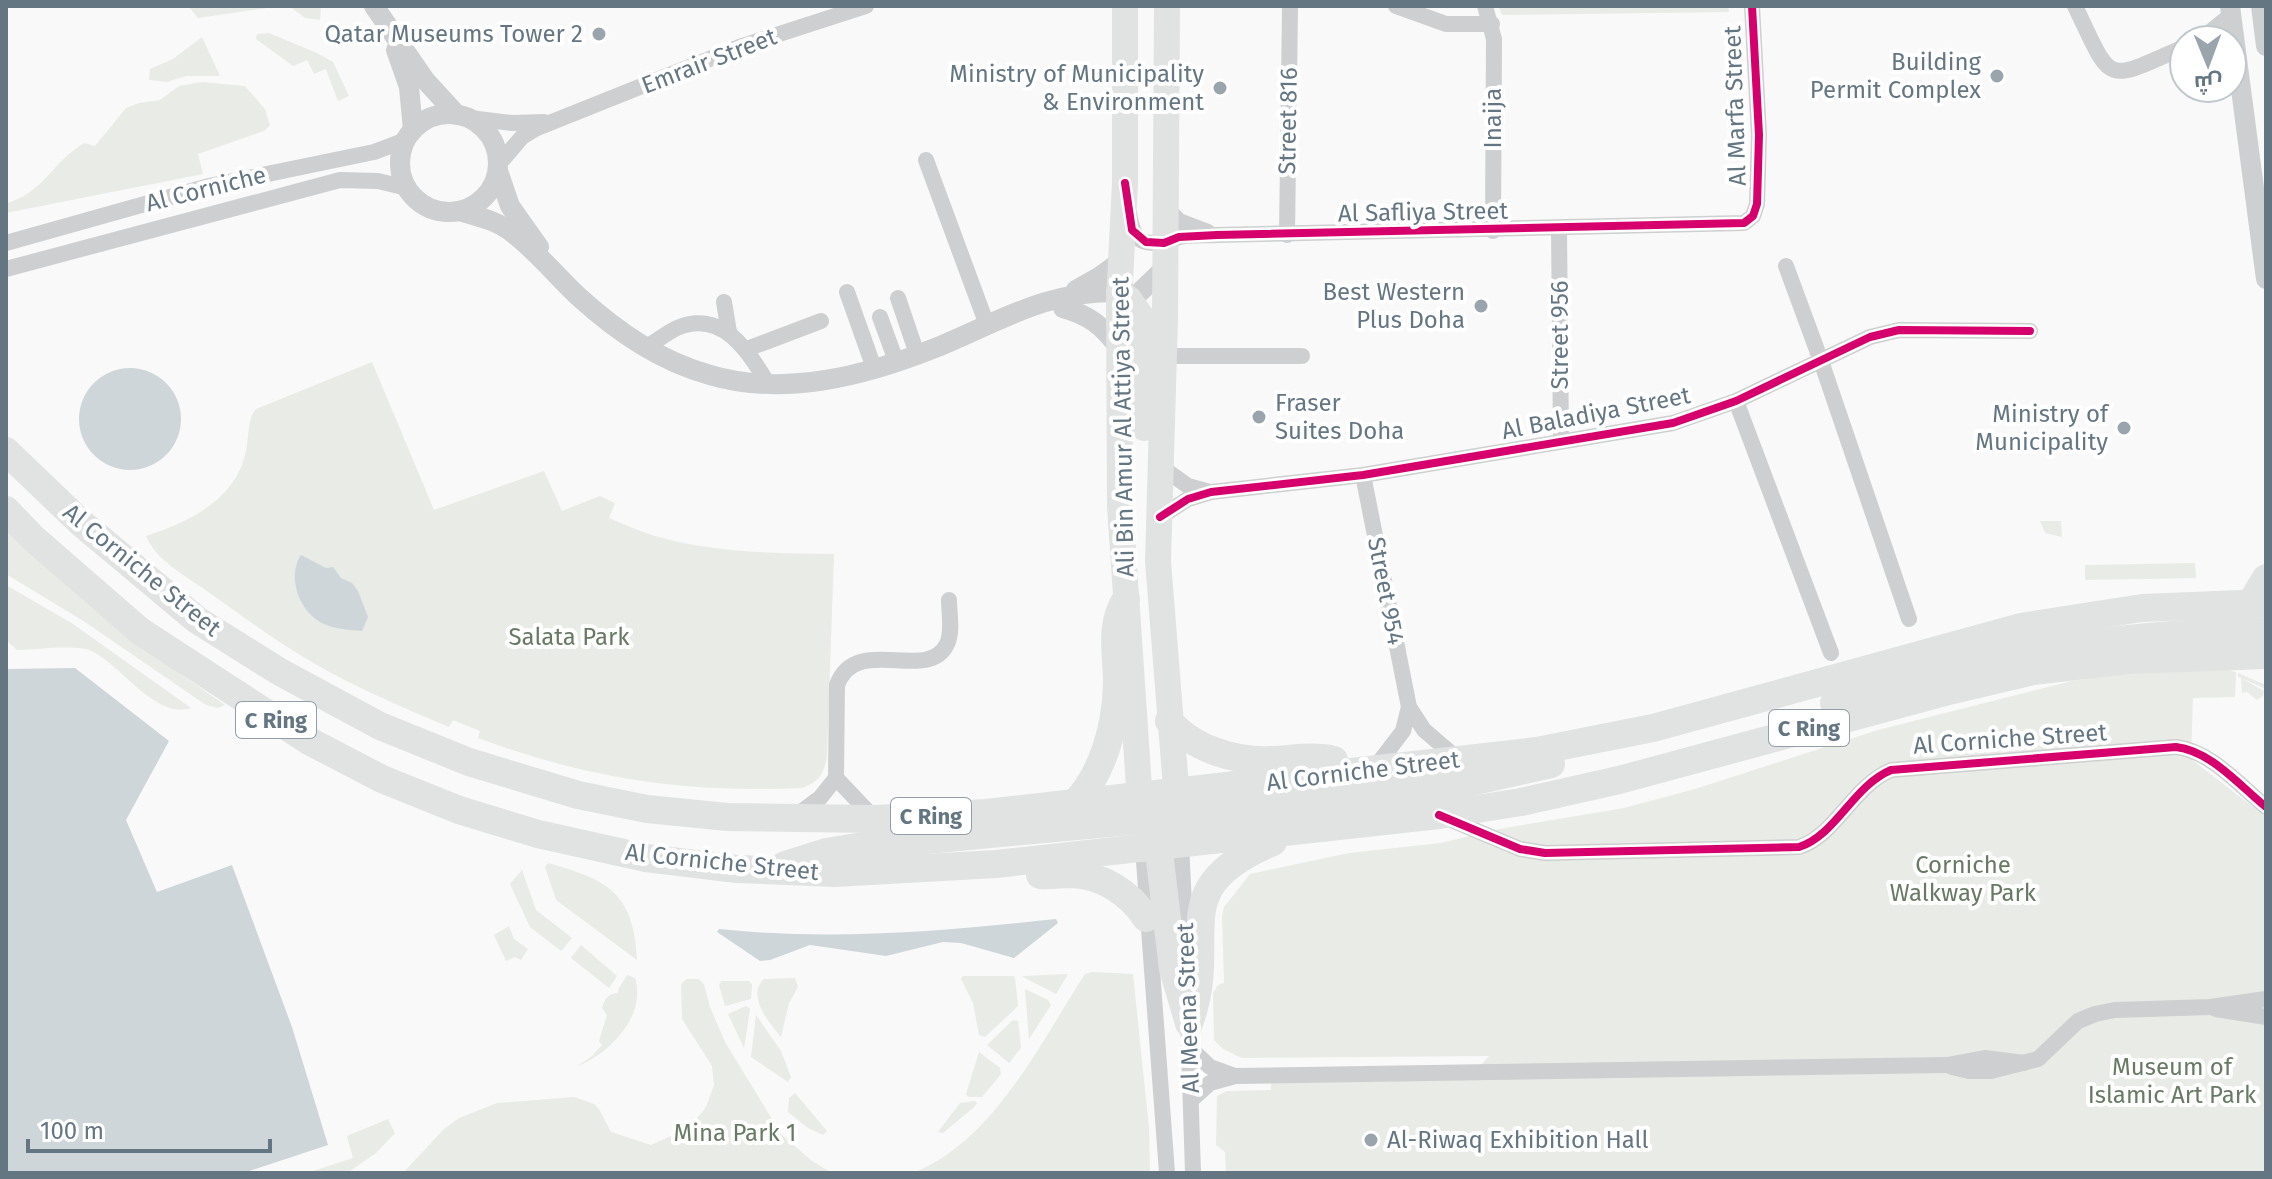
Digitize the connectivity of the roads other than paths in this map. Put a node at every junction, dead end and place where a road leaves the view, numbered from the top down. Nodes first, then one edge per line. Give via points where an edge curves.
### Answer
1 (866, 6) edge
2 (1125, 6) edge
3 (1167, 6) edge
4 (1290, 6) edge
5 (1396, 6) edge
6 (1485, 6) edge
7 (1752, 6) edge
8 (2075, 6) edge
9 (2261, 6) edge
10 (380, 13) edge
11 (1492, 24) junction
12 (2266, 46) edge
13 (2168, 54) edge
14 (2242, 104) edge
15 (463, 117) junction
16 (554, 122) junction
17 (409, 135) junction
18 (926, 160) dead end
19 (498, 168) junction
20 (1125, 183) junction
21 (407, 188) junction
22 (1757, 204) joint
23 (1164, 205) junction
24 (459, 211) junction
25 (1559, 229) junction
26 (2263, 230) edge
27 (1493, 231) junction
28 (1217, 235) junction
29 (1287, 235) junction
30 (6, 243) edge
31 (1164, 243) junction
32 (1121, 261) junction
33 (1786, 266) dead end
34 (2265, 268) edge
35 (6, 269) edge
36 (1164, 269) junction
37 (567, 286) junction
38 (847, 292) dead end
39 (898, 298) dead end
40 (1122, 298) junction
41 (724, 302) dead end
42 (1062, 302) junction
43 (880, 317) dead end
44 (821, 321) dead end
45 (987, 325) junction
46 (2030, 331) dead end
47 (729, 332) junction
48 (645, 348) junction
49 (1119, 348) junction
50 (747, 349) junction
51 (917, 354) junction
52 (1164, 356) junction
53 (1302, 356) dead end
54 (896, 361) junction
55 (1821, 361) junction
56 (874, 368) junction
57 (768, 384) junction
58 (1736, 401) junction
59 (1561, 441) junction
60 (6, 451) edge
61 (1160, 466) junction
62 (1363, 475) junction
63 (1211, 492) junction
64 (6, 510) edge
65 (1160, 517) junction
66 (1158, 561) junction
67 (2266, 578) edge
68 (1126, 599) junction
69 (949, 600) dead end
70 (2258, 604) edge
71 (1909, 619) dead end
72 (2266, 631) edge
73 (1831, 653) dead end
74 (2266, 655) edge
75 (2182, 656) junction
76 (2266, 677) edge
77 (1409, 707) junction
78 (1169, 721) junction
79 (1653, 728) junction
80 (1751, 744) junction
81 (1459, 760) junction
82 (1365, 770) junction
83 (836, 778) junction
84 (1073, 805) junction
85 (2266, 807) edge
86 (1439, 815) junction
87 (875, 819) junction
88 (789, 820) junction
89 (1159, 823) junction
90 (1302, 830) junction
91 (996, 864) junction
92 (773, 871) junction
93 (1146, 918) junction
94 (2266, 999) edge
95 (2210, 1007) junction
96 (2266, 1017) edge
97 (1189, 1036) junction
98 (1235, 1076) junction
99 (1191, 1081) junction
100 (1162, 1082) junction
101 (1191, 1100) junction
102 (1167, 1173) edge
103 (1193, 1173) edge

1 - 16 street, Emrair Street via 742,46
2 - 20 main road, Ali Bin Amur Al Attiya Street
3 - 23 main road, Ali Bin Amur Al Attiya Street
4 - 29 street, Street 816
5 - 11 street via 1446,24
6 - 11 street, Inaija
7 - 22 street, Al Marfa Street
8 - 13 street via 2105,66 2117,73
9 - 12 street
10 - 15 street via 438,97
10 - 17 street via 409,87
11 - 27 street, Inaija
14 - 26 street
15 - 16 street, Emrair Street
15 - 17 street via 433,117
15 - 19 street via 489,135
16 - 19 street, Emrair Street via 522,137
17 - 21 street via 400,169
17 - 30 street, Al Corniche via 374,152 209,186
18 - 45 street
19 - 24 street via 487,194
19 - 37 street via 510,206
20 - 31 street via 1132,230 1146,242
20 - 32 main road, Ali Bin Amur Al Attiya Street
21 - 24 street via 433,210
21 - 35 street, Al Corniche via 340,180
22 - 25 street, Al Safliya Street via 1749,220 1738,224
23 - 28 street, Al Safliya Street via 1179,221
23 - 31 main road, Ali Bin Amur Al Attiya Street
24 - 37 street via 510,231
25 - 27 street, Al Safliya Street
25 - 59 street, Street 956
26 - 34 street
27 - 29 street, Al Safliya Street
28 - 29 street, Al Safliya Street
28 - 31 street, Al Safliya Street
31 - 36 main road, Ali Bin Amur Al Attiya Street
32 - 40 main road, Ali Bin Amur Al Attiya Street
32 - 42 street
33 - 55 street
36 - 40 street via 1148,286
36 - 52 main road, Ali Bin Amur Al Attiya Street
37 - 48 street
38 - 56 street
39 - 51 street
40 - 42 street
40 - 49 main road, Ali Bin Amur Al Attiya Street
40 - 66 main road via 1144,320 1143,508
41 - 47 street
42 - 45 street
42 - 49 street via 1097,322
43 - 54 street
44 - 50 street
45 - 51 street
46 - 55 street, Al Baladiya Street via 1899,330 1870,337
47 - 48 street via 688,324
47 - 50 street
48 - 57 street via 714,377
49 - 68 main road, Ali Bin Amur Al Attiya Street
50 - 57 street
51 - 54 street
52 - 53 street
52 - 61 main road, Ali Bin Amur Al Attiya Street
54 - 56 street
55 - 58 street, Al Baladiya Street
55 - 71 street
56 - 57 street via 816,382
58 - 59 street, Al Baladiya Street via 1673,423
58 - 73 street
59 - 62 street, Al Baladiya Street
60 - 88 highway, Al Corniche Street / C Ring via 80,522 197,620 380,726 469,762 578,795 647,809
61 - 63 street, Al Baladiya Street via 1188,486
61 - 65 main road, Ali Bin Amur Al Attiya Street
62 - 63 street, Al Baladiya Street
62 - 77 street, Street 954
63 - 65 street, Al Baladiya Street
64 - 92 highway, Al Corniche Street / C Ring via 140,631 309,741 382,779 459,810 592,847 673,862
65 - 66 main road, Ali Bin Amur Al Attiya Street
66 - 78 main road, Ali Bin Amur Al Attiya Street
67 - 70 highway
68 - 84 highway via 1115,625 1111,725 1096,775
68 - 89 main road, Ali Bin Amur Al Attiya Street
69 - 83 street via 950,633 942,652 923,660 856,662 841,674
70 - 79 highway, Al Corniche Street / C Ring via 2142,608 2021,627
72 - 80 highway via 2115,639 1996,658 1803,714
74 - 75 highway, Al Corniche Street / C Ring
75 - 76 highway via 2247,667
75 - 80 highway, Al Corniche Street / C Ring via 2033,671
77 - 81 street, Street 954 via 1424,730
77 - 82 street via 1403,731
78 - 82 highway via 1191,741 1236,756 1328,758
78 - 89 main road, Ali Bin Amur Al Attiya Street
79 - 81 highway, Al Corniche Street / C Ring
79 - 89 highway via 1491,779
80 - 86 highway, Al Corniche Street / C Ring via 1567,792
81 - 82 highway, Al Corniche Street / C Ring
82 - 89 highway, Al Corniche Street / C Ring
83 - 87 street
83 - 88 street, Al Corniche Street via 820,798
84 - 87 highway, Al Corniche Street / C Ring
84 - 89 highway, Al Corniche Street / C Ring
85 - 86 street, Al Corniche Street via 2197,752 2176,747 1891,770 1873,779 1816,839 1799,847 1545,853 1520,849
86 - 90 highway, Al Corniche Street / C Ring
87 - 88 highway, Al Corniche Street / C Ring
89 - 90 highway, Al Corniche Street / C Ring
89 - 91 highway, Al Corniche Street / C Ring
89 - 92 highway via 844,848
89 - 93 street, Al Meena Street
89 - 97 highway via 1173,969
90 - 97 highway via 1246,854 1211,884 1201,914 1199,992
91 - 92 highway, Al Corniche Street / C Ring via 873,872
91 - 93 highway via 1029,874 1098,880 1125,894
93 - 100 street, Al Meena Street
94 - 95 street
95 - 96 street
95 - 98 street via 2095,1014 2078,1021 2038,1059 1980,1072 1947,1065
97 - 98 street via 1210,1067
97 - 99 street, Al Meena Street
98 - 101 street via 1210,1083
99 - 100 street
99 - 101 street, Al Meena Street
100 - 102 street, Al Meena Street
101 - 103 street, Al Meena Street

